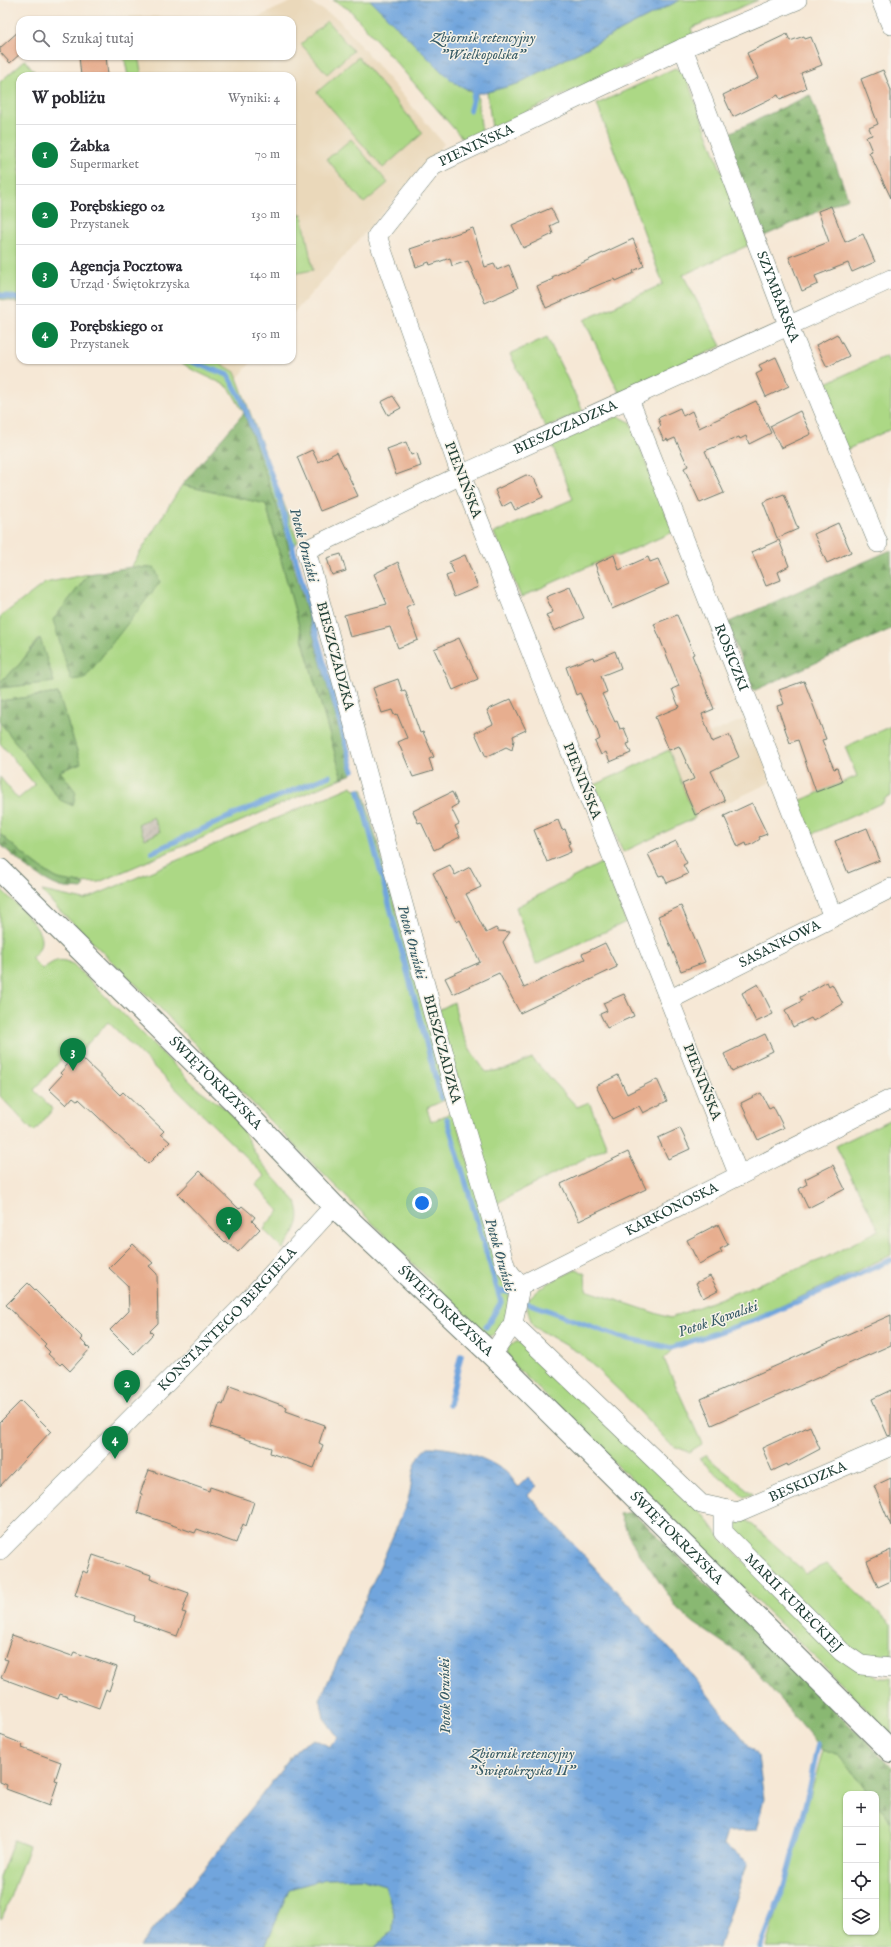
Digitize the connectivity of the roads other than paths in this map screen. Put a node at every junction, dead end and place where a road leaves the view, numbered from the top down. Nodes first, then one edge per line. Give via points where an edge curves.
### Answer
1 (797, 0) edge
2 (881, 0) edge
3 (891, 26) edge
4 (683, 48) junction
5 (891, 279) edge
6 (789, 327) junction
7 (629, 399) junction
8 (461, 475) junction
9 (878, 544) dead end
10 (0, 870) edge
11 (891, 888) edge
12 (832, 917) junction
13 (669, 1000) junction
14 (891, 1099) edge
15 (739, 1176) junction
16 (334, 1206) junction
17 (520, 1286) junction
18 (513, 1324) junction
19 (492, 1355) junction
20 (891, 1446) edge
21 (723, 1509) junction
22 (0, 1550) edge
23 (891, 1668) edge
24 (891, 1751) edge

1 - 4 street, PIENIŃSKA
2 - 3 street
4 - 6 street, SZYMBARSKA
4 - 8 street, PIENIŃSKA via 433,166 377,236
5 - 6 street, BIESZCZADZKA
6 - 7 street, BIESZCZADZKA
6 - 9 street, SZYMBARSKA
7 - 8 street, BIESZCZADZKA
7 - 12 street, ROSICZKI
8 - 13 street, PIENIŃSKA
8 - 17 street, BIESZCZADZKA via 306,550 458,1105 506,1268
10 - 16 main road, ŚWIĘTOKRZYSKA via 240,1107
11 - 12 street, SASANKOWA
12 - 13 street, SASANKOWA
13 - 15 street, PIENIŃSKA
14 - 15 street, KARKONOSKA
15 - 17 street, KARKONOSKA
16 - 19 main road, ŚWIĘTOKRZYSKA
16 - 22 street, KONSTANTEGO BERGIELA via 238,1310
17 - 18 street
18 - 19 street
18 - 21 street via 701,1504
19 - 24 main road, ŚWIĘTOKRZYSKA
20 - 21 street, BESKIDZKA via 738,1512
21 - 23 street, MARII KURECKIEJ via 724,1532 842,1652 861,1665

